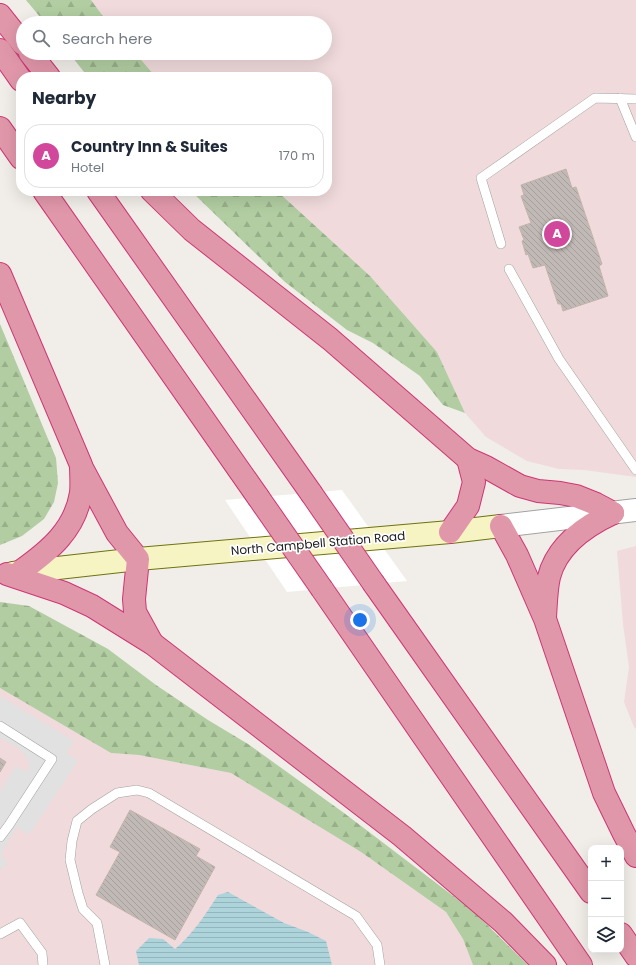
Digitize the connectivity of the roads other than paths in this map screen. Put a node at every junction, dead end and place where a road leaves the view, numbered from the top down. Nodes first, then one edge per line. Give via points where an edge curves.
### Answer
1 (0, 15) edge
2 (16, 35) edge
3 (0, 50) edge
4 (36, 60) edge
5 (45, 72) edge
6 (16, 73) edge
7 (620, 98) junction
8 (636, 99) edge
9 (0, 128) edge
10 (636, 137) edge
11 (16, 151) edge
12 (47, 196) edge
13 (102, 196) edge
14 (157, 196) edge
15 (500, 244) dead end
16 (509, 269) dead end
17 (0, 274) edge
18 (468, 459) junction
19 (633, 460) edge
20 (81, 465) junction
21 (636, 470) edge
22 (636, 510) edge
23 (613, 513) junction
24 (502, 526) junction
25 (450, 532) junction
26 (138, 558) junction
27 (9, 574) edge
28 (545, 619) junction
29 (153, 644) junction
30 (0, 726) edge
31 (0, 837) edge
32 (636, 856) edge
33 (588, 888) edge
34 (0, 934) edge
35 (624, 938) edge
36 (636, 956) edge
37 (44, 965) edge
38 (105, 965) edge
39 (380, 965) edge
40 (545, 965) edge
41 (581, 965) edge

1 - 2 highway
3 - 6 highway
4 - 5 highway
7 - 8 lane
7 - 10 lane
7 - 15 lane via 595,98 481,178
9 - 11 highway
12 - 41 highway, bridge
13 - 33 highway, bridge
14 - 18 highway via 192,230 330,339
16 - 19 lane via 559,359
17 - 20 highway
18 - 23 highway via 520,486 576,496
18 - 25 highway via 474,482 468,506
19 - 21 lane
20 - 26 highway via 117,533
20 - 27 highway via 81,493 74,516 58,541 45,554
22 - 23 street, North Campbell Station Road
23 - 24 street, North Campbell Station Road
23 - 28 highway via 583,529 552,565
24 - 25 main road, North Campbell Station Road
24 - 28 highway
25 - 26 main road, North Campbell Station Road
26 - 27 main road, North Campbell Station Road
26 - 29 highway via 135,612
27 - 29 highway via 64,593 92,606
28 - 32 highway via 604,793
29 - 40 highway via 402,836 503,922
30 - 31 lane via 52,759
34 - 37 lane via 20,923 42,953
35 - 36 highway
38 - 39 lane via 97,923 83,909 78,893 70,860 72,841 77,821 92,809 117,793 137,790 149,793 356,916 377,945

